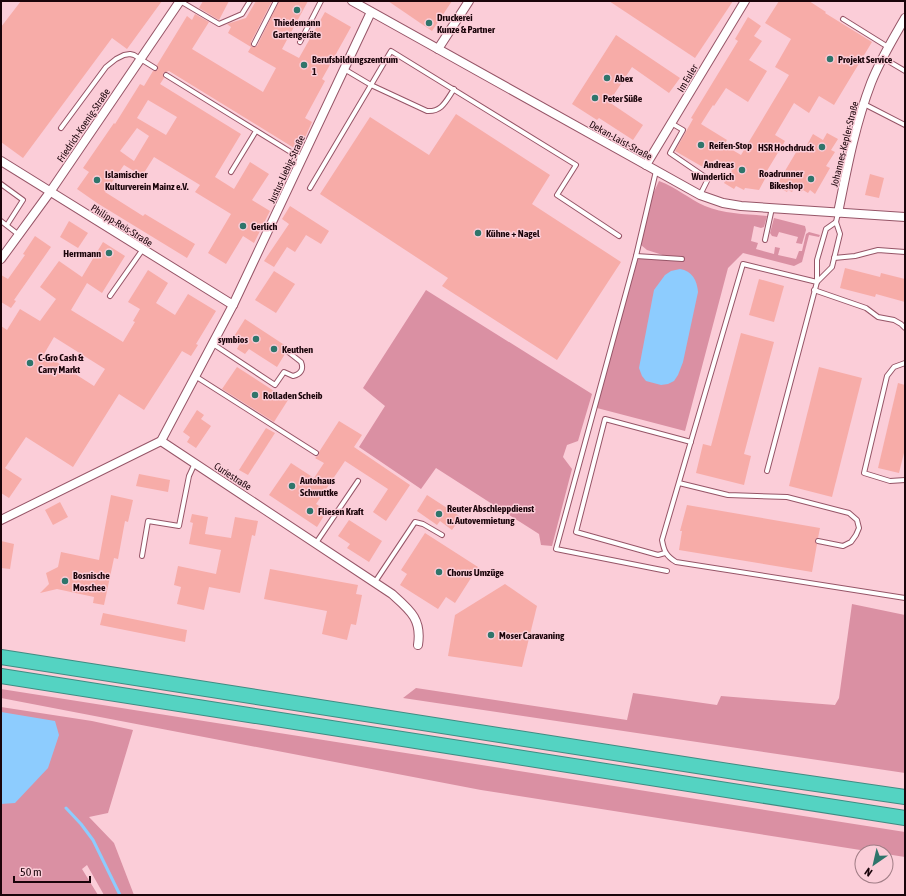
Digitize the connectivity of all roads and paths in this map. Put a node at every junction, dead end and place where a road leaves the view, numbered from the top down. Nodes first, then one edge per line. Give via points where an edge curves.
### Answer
1 (180, 1) edge
2 (250, 1) edge
3 (276, 1) edge
4 (321, 1) edge
5 (352, 1) edge
6 (469, 1) edge
7 (745, 1) edge
8 (371, 12) junction
9 (905, 18) edge
10 (843, 19) dead end
11 (300, 42) dead end
12 (254, 44) dead end
13 (888, 47) junction
14 (438, 49) junction
15 (882, 58) junction
16 (140, 60) junction
17 (155, 68) dead end
18 (344, 69) junction
19 (905, 71) edge
20 (166, 75) dead end
21 (371, 85) junction
22 (454, 89) junction
23 (863, 104) junction
24 (671, 123) junction
25 (905, 125) edge
26 (61, 128) dead end
27 (256, 131) junction
28 (302, 159) junction
29 (1, 161) edge
30 (646, 165) junction
31 (656, 171) junction
32 (231, 172) dead end
33 (1, 184) edge
34 (310, 188) dead end
35 (50, 192) junction
36 (700, 195) junction
37 (772, 207) junction
38 (838, 213) junction
39 (905, 217) edge
40 (1, 221) edge
41 (836, 222) junction
42 (7, 225) junction
43 (19, 235) junction
44 (619, 236) dead end
45 (765, 240) dead end
46 (143, 249) junction
47 (905, 252) edge
48 (636, 256) junction
49 (834, 258) junction
50 (1, 259) edge
51 (682, 260) dead end
52 (817, 282) junction
53 (814, 290) junction
54 (110, 296) dead end
55 (233, 305) junction
56 (905, 328) edge
57 (213, 344) junction
58 (287, 351) dead end
59 (905, 363) edge
60 (195, 376) junction
61 (161, 441) junction
62 (691, 442) junction
63 (316, 453) dead end
64 (195, 463) junction
65 (767, 471) dead end
66 (905, 480) edge
67 (358, 481) dead end
68 (679, 483) junction
69 (1, 520) edge
70 (442, 535) dead end
71 (818, 541) dead end
72 (316, 543) junction
73 (665, 553) junction
74 (142, 556) dead end
75 (667, 571) dead end
76 (375, 582) junction
77 (905, 598) edge
78 (418, 645) dead end
79 (1, 657) edge
80 (1, 676) edge
81 (905, 797) edge
82 (905, 818) edge

1 - 2 lane via 219,24 242,14
1 - 16 street, Friedrich-Koenig-Straße
3 - 12 lane
4 - 11 lane
5 - 8 street, Dekan-Laist-Straße
6 - 14 street
7 - 24 street, Im Euler
8 - 14 street, Dekan-Laist-Straße
8 - 18 street, Justus-Liebig-Straße
9 - 13 street, Johannes-Kepler-Straße
10 - 13 lane
13 - 15 street, Johannes-Kepler-Straße
14 - 30 street, Dekan-Laist-Straße
15 - 19 lane
15 - 23 street, Johannes-Kepler-Straße
16 - 17 lane
16 - 26 lane via 130,54 124,55 106,67
16 - 35 street, Friedrich-Koenig-Straße
18 - 21 lane
18 - 28 street, Justus-Liebig-Straße
20 - 27 lane
21 - 22 lane via 427,111 436,112
21 - 22 lane via 391,51
21 - 34 lane
22 - 44 lane via 576,165 557,195
23 - 25 lane
23 - 38 street, Johannes-Kepler-Straße
24 - 30 street, Im Euler
24 - 36 lane via 684,130 670,153 708,179
27 - 28 lane
27 - 32 lane
28 - 55 street, Justus-Liebig-Straße
29 - 35 street, Philipp-Reis-Straße
30 - 31 street, Dekan-Laist-Straße
31 - 36 street, Dekan-Laist-Straße
31 - 48 lane
33 - 42 lane via 23,200
35 - 43 street, Friedrich-Koenig-Straße
35 - 46 street, Philipp-Reis-Straße
36 - 37 street, Dekan-Laist-Straße via 723,203
37 - 38 street, Dekan-Laist-Straße
37 - 45 lane
38 - 39 street, Dekan-Laist-Straße
38 - 41 lane
40 - 42 lane
41 - 49 lane via 840,234
41 - 52 lane via 826,229 817,260
42 - 43 lane
43 - 50 street, Friedrich-Koenig-Straße
46 - 54 lane
46 - 55 street, Philipp-Reis-Straße
47 - 49 lane via 878,250
48 - 51 lane
48 - 75 lane via 556,549
49 - 52 lane via 832,266
52 - 53 lane
52 - 62 lane via 743,264
53 - 56 lane via 866,308 878,317 894,320
53 - 65 lane
55 - 57 street, Justus-Liebig-Straße
57 - 58 lane via 275,385 284,372 293,376 299,374 302,368 300,360
57 - 60 street, Justus-Liebig-Straße
59 - 66 lane via 894,367 887,376 864,473 890,481
60 - 61 street, Justus-Liebig-Straße
60 - 63 lane
61 - 64 street, Curiestraße
61 - 69 street
62 - 68 lane
62 - 73 lane via 605,419 576,532 658,555
64 - 72 street, Curiestraße
64 - 74 lane via 189,476 179,526 148,521
67 - 72 lane
68 - 71 lane via 728,495 787,497 848,513 857,520 859,528 851,542 843,546
68 - 73 lane via 662,540
70 - 76 lane via 415,522
72 - 76 street, Curiestraße
73 - 77 lane via 676,562
76 - 78 street, Curiestraße via 392,594 414,616 420,635
79 - 81 highway
80 - 82 highway

